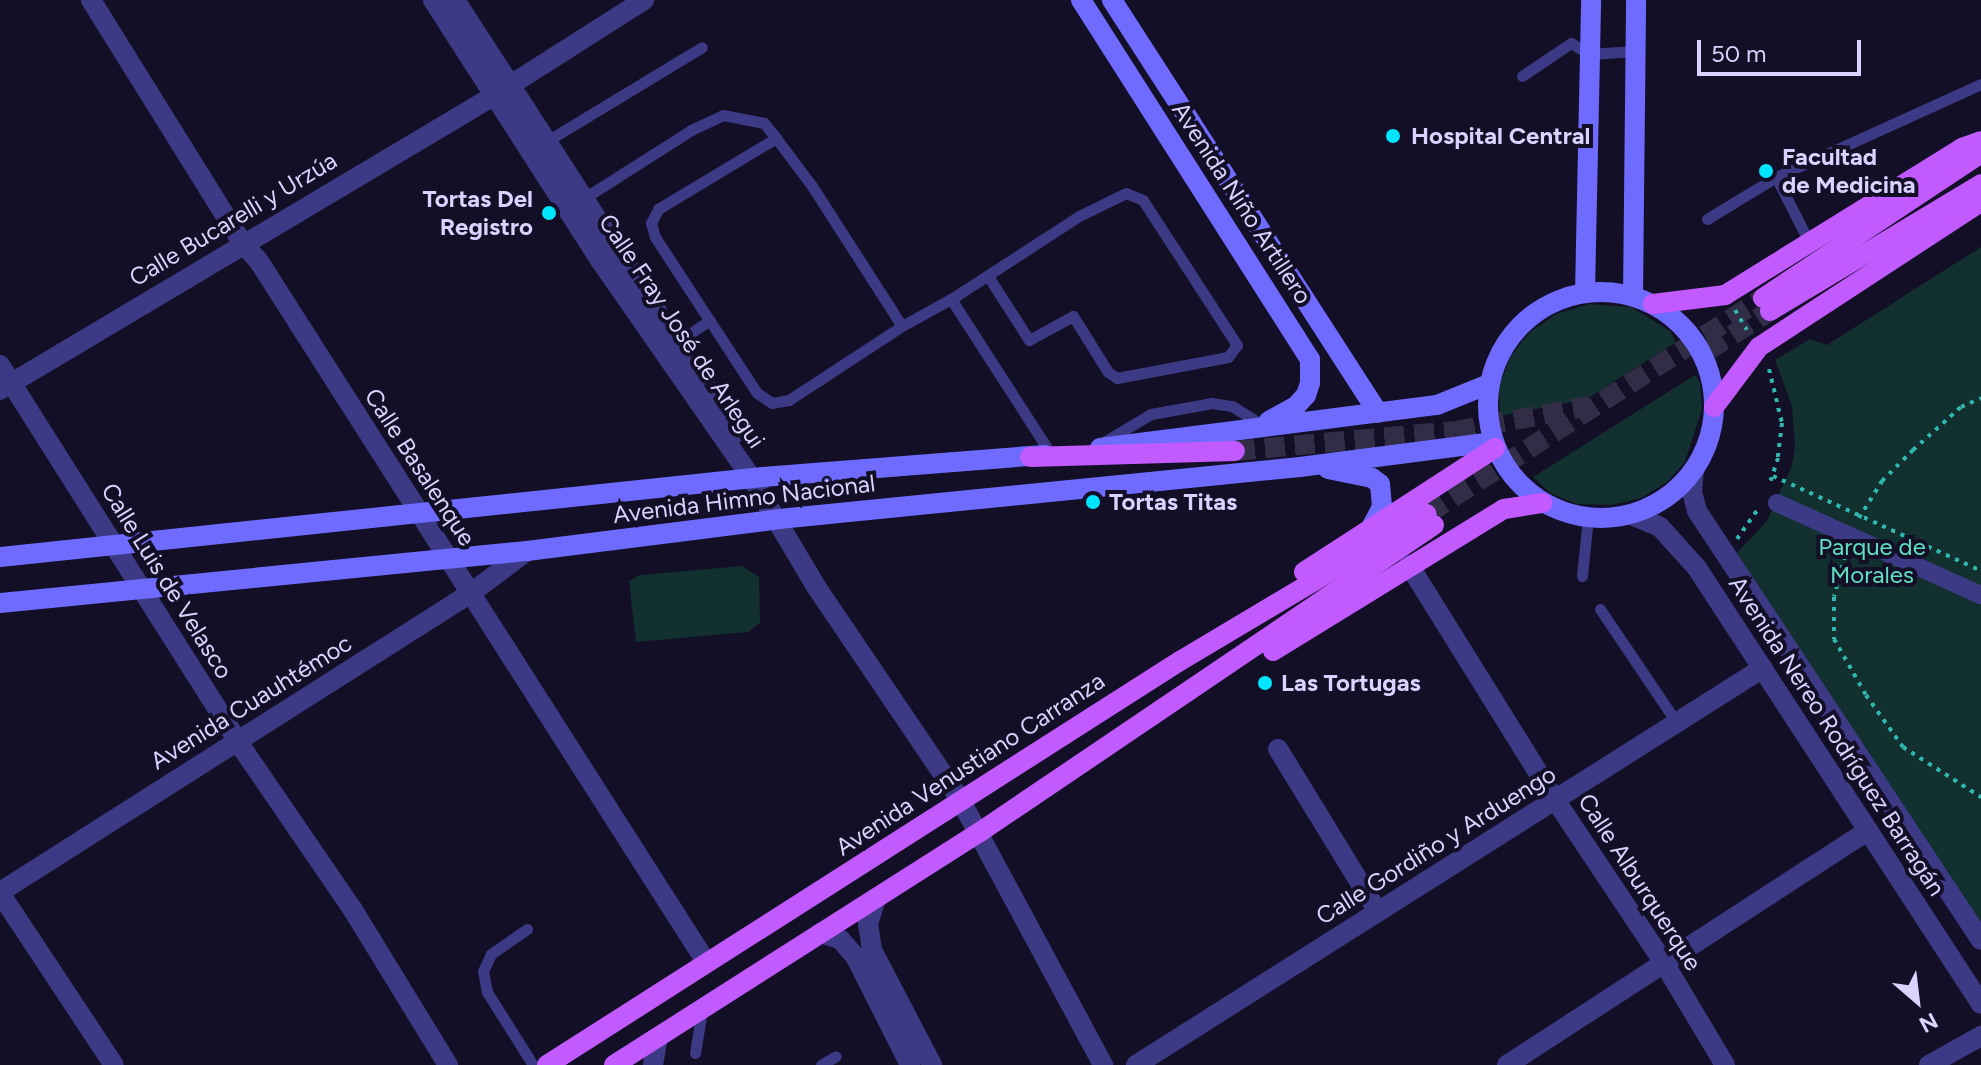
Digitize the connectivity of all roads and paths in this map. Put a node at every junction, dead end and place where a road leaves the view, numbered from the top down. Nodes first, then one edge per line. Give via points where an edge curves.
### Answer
1 (91, 0) edge
2 (433, 0) edge
3 (455, 0) edge
4 (644, 0) edge
5 (1081, 0) edge
6 (1112, 0) edge
7 (1591, 0) edge
8 (1636, 0) edge
9 (702, 47) dead end
10 (1636, 51) junction
11 (1589, 54) junction
12 (1522, 76) dead end
13 (1981, 84) edge
14 (502, 90) junction
15 (776, 138) junction
16 (547, 141) junction
17 (1981, 141) edge
18 (1981, 153) edge
19 (1776, 177) junction
20 (1981, 184) edge
21 (586, 197) junction
22 (1981, 202) edge
23 (1707, 219) dead end
24 (1809, 242) junction
25 (242, 243) junction
26 (619, 250) junction
27 (600, 260) junction
28 (988, 276) junction
29 (1585, 293) junction
30 (1725, 295) junction
31 (951, 299) junction
32 (1643, 300) junction
33 (710, 320) junction
34 (902, 326) junction
35 (671, 345) junction
36 (1759, 347) junction
37 (0, 365) edge
38 (1489, 384) junction
39 (6, 387) edge
40 (1981, 398) edge
41 (1714, 407) junction
42 (1378, 413) junction
43 (1263, 425) junction
44 (1494, 445) junction
45 (1092, 449) junction
46 (1235, 451) tunnel mouth
47 (1040, 456) junction
48 (1300, 467) junction
49 (1694, 469) junction
50 (1773, 476) junction
51 (757, 478) junction
52 (1767, 501) junction
53 (1543, 503) junction
54 (418, 513) junction
55 (1631, 515) junction
56 (1859, 515) junction
57 (1588, 517) junction
58 (782, 519) junction
59 (1370, 530) junction
60 (1852, 537) junction
61 (113, 546) junction
62 (527, 551) junction
63 (1723, 552) junction
64 (0, 557) edge
65 (447, 557) junction
66 (1409, 565) junction
67 (1981, 571) edge
68 (1582, 576) dead end
69 (141, 589) junction
70 (471, 593) junction
71 (1981, 595) edge
72 (0, 603) edge
73 (1600, 609) dead end
74 (1180, 661) junction
75 (1763, 668) junction
76 (1191, 691) junction
77 (1677, 723) junction
78 (238, 742) junction
79 (1278, 749) dead end
80 (1981, 797) edge
81 (961, 801) junction
82 (1556, 801) junction
83 (1868, 831) junction
84 (980, 832) junction
85 (0, 892) edge
86 (876, 898) junction
87 (1378, 912) junction
88 (527, 929) dead end
89 (820, 933) junction
90 (1981, 940) edge
91 (706, 962) junction
92 (1664, 963) junction
93 (1981, 1004) edge
94 (703, 1009) junction
95 (1981, 1036) edge
96 (658, 1037) junction
97 (695, 1053) dead end
98 (836, 1056) dead end
99 (114, 1065) edge
100 (448, 1065) edge
101 (533, 1065) edge
102 (547, 1065) edge
103 (614, 1065) edge
104 (653, 1065) edge
105 (821, 1065) edge
106 (910, 1065) edge
107 (932, 1065) edge
108 (1103, 1065) edge
109 (1136, 1065) edge
110 (1507, 1065) edge
111 (1725, 1065) edge
112 (1929, 1065) edge

1 - 25 street, Calle Basalenque
2 - 14 street, Calle Fray José de Arlegui
3 - 14 street, Calle Fray José de Arlegui
4 - 14 street, Calle Bucarelli y Urzúa
5 - 43 main road, Avenida Niño Artillero via 1310,359 1306,395
6 - 42 main road, Avenida Niño Artillero
7 - 11 main road
8 - 10 main road
9 - 16 lane
10 - 11 lane
10 - 32 main road
11 - 12 lane via 1571,43
11 - 29 main road
13 - 19 lane
14 - 16 street, Calle Fray José de Arlegui
14 - 25 street, Calle Bucarelli y Urzúa
14 - 27 street, Calle Fray José de Arlegui
15 - 21 lane via 764,123 723,115
15 - 33 lane via 658,209 651,223
15 - 34 lane
16 - 21 street, Calle Fray José de Arlegui
17 - 24 main road
18 - 20 main road via 1766,305
19 - 23 lane
19 - 24 lane
21 - 26 street, Calle Fray José de Arlegui
22 - 36 main road
24 - 30 main road
25 - 39 street, Calle Bucarelli y Urzúa
25 - 54 street, Calle Basalenque via 258,260
26 - 27 street
26 - 35 street, Calle Fray José de Arlegui
27 - 35 street, Calle Fray José de Arlegui
28 - 28 lane via 1079,216 1126,193 1135,195 1237,345 1228,357 1117,378 1073,316 1029,340
28 - 31 lane
29 - 32 main road
29 - 38 main road via 1552,303 1523,323 1501,351
30 - 32 main road
30 - 36 path
31 - 34 lane
31 - 47 lane
32 - 41 main road via 1678,322 1698,347 1710,376
33 - 34 lane via 757,393 772,403 789,400
33 - 35 lane
35 - 51 street, Calle Fray José de Arlegui
36 - 41 main road
36 - 50 path via 1781,410
37 - 39 street, Calle Luis de Velasco
38 - 42 main road, Avenida Himno Nacional via 1437,405
38 - 44 main road via 1487,414
39 - 61 street, Calle Luis de Velasco
40 - 56 path via 1961,407 1913,450 1882,481
41 - 49 main road via 1708,441
42 - 43 main road, Avenida Himno Nacional
43 - 45 main road, Avenida Himno Nacional
43 - 45 lane via 1232,406 1212,403 1151,414
44 - 48 main road, Avenida Himno Nacional
44 - 53 main road via 1515,480
44 - 59 main road
45 - 47 main road, Avenida Himno Nacional
46 - 47 main road
47 - 51 main road, Avenida Himno Nacional
48 - 58 main road, Avenida Himno Nacional
48 - 59 main road via 1372,478 1380,484 1382,507
49 - 55 main road via 1672,493
49 - 63 street, Avenida Nereo Rodríguez Barragán via 1697,511
50 - 52 path
50 - 56 path
51 - 54 main road, Avenida Himno Nacional
51 - 58 street, Calle Fray José de Arlegui
52 - 60 street
52 - 63 path
53 - 57 main road
53 - 66 main road via 1504,509
54 - 61 main road, Avenida Himno Nacional
54 - 65 street, Calle Basalenque
55 - 57 main road
55 - 75 street, Avenida Nereo Rodríguez Barragán via 1660,527 1697,568
56 - 60 path
56 - 67 path
57 - 68 lane
58 - 62 main road, Avenida Himno Nacional
58 - 81 street, Calle Fray José de Arlegui
59 - 74 main road via 1242,611
60 - 71 street
60 - 80 path via 1834,597 1834,639 1903,747
61 - 64 main road, Avenida Himno Nacional
61 - 69 street, Calle Luis de Velasco
62 - 65 main road, Avenida Himno Nacional
62 - 70 street, Avenida Cuauhtémoc
63 - 90 street, Avenida Nereo Rodríguez Barragán
65 - 69 main road, Avenida Himno Nacional
65 - 70 street, Calle Basalenque
66 - 76 main road via 1267,655
66 - 82 street, Calle Alburquerque
69 - 72 main road, Avenida Himno Nacional
69 - 78 street, Calle Luis de Velasco
70 - 78 street, Avenida Cuauhtémoc
70 - 91 street, Calle Basalenque
73 - 77 lane
74 - 76 main road, Avenida Venustiano Carranza via 1430,520
74 - 81 main road, Avenida Venustiano Carranza
75 - 77 street, Calle Gordiño y Arduengo
75 - 83 street, Avenida Nereo Rodríguez Barragán
76 - 84 main road, Avenida Venustiano Carranza
77 - 82 street, Calle Gordiño y Arduengo
78 - 85 street, Avenida Cuauhtémoc
78 - 100 street, Calle Luis de Velasco via 353,910
79 - 87 street
81 - 84 street, Calle Fray José de Arlegui
81 - 91 main road, Avenida Venustiano Carranza
82 - 87 street, Calle Gordiño y Arduengo
82 - 92 street, Calle Alburquerque
83 - 92 street
83 - 93 street, Avenida Nereo Rodríguez Barragán
84 - 86 main road, Avenida Venustiano Carranza
84 - 108 street, Calle Fray José de Arlegui
85 - 99 street
86 - 89 main road, Avenida Venustiano Carranza
86 - 107 street via 868,924 872,950
87 - 109 street, Calle Gordiño y Arduengo
88 - 101 lane via 491,954 483,971 487,992
89 - 94 main road, Avenida Venustiano Carranza
89 - 106 street via 840,939 855,956
91 - 102 main road, Avenida Venustiano Carranza
92 - 110 street
92 - 111 street, Calle Alburquerque
94 - 96 main road, Avenida Venustiano Carranza
94 - 97 lane
95 - 112 street
96 - 103 main road, Avenida Venustiano Carranza
96 - 104 street
98 - 105 lane

